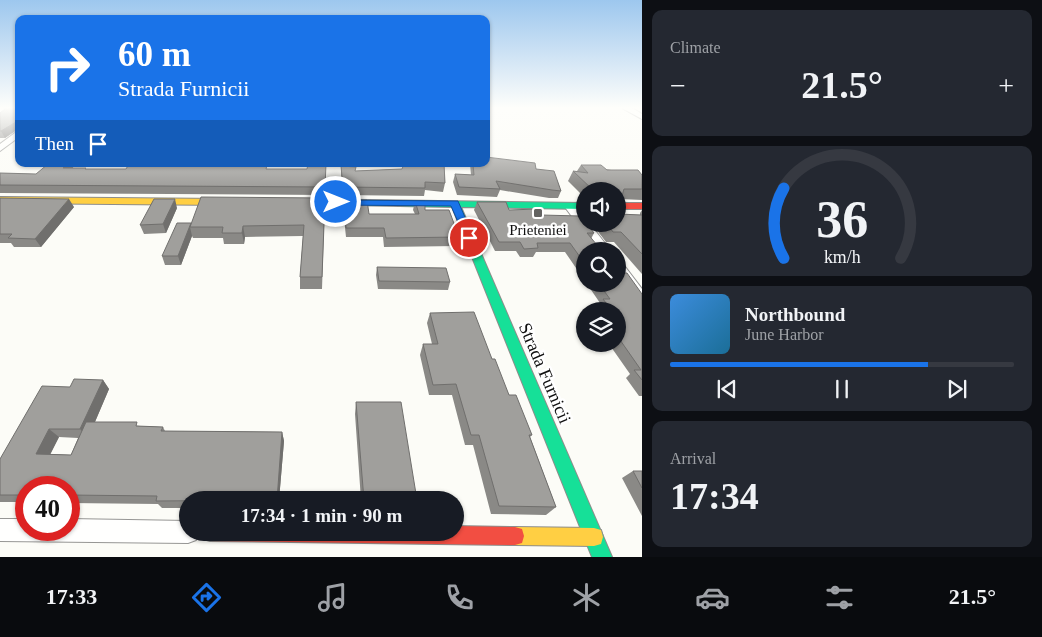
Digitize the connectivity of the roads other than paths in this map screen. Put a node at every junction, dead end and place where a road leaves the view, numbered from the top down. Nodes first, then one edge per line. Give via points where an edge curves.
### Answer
1 (15, 136) edge
2 (0, 148) edge
3 (0, 200) edge
4 (237, 202) edge
5 (286, 202) edge
6 (454, 203) junction
7 (570, 206) junction
8 (576, 206) edge
9 (626, 206) edge
10 (642, 206) edge
11 (598, 242) edge
12 (626, 277) edge
13 (642, 298) edge
14 (0, 530) edge
15 (179, 532) edge
16 (464, 535) edge
17 (594, 537) junction
18 (602, 557) edge

1 - 2 street
3 - 4 street
5 - 6 street
6 - 7 street
6 - 17 street, Strada Furnicii
7 - 8 street
7 - 11 street
9 - 10 street
12 - 13 street
14 - 15 street
16 - 17 street
17 - 18 street, Strada Furnicii

